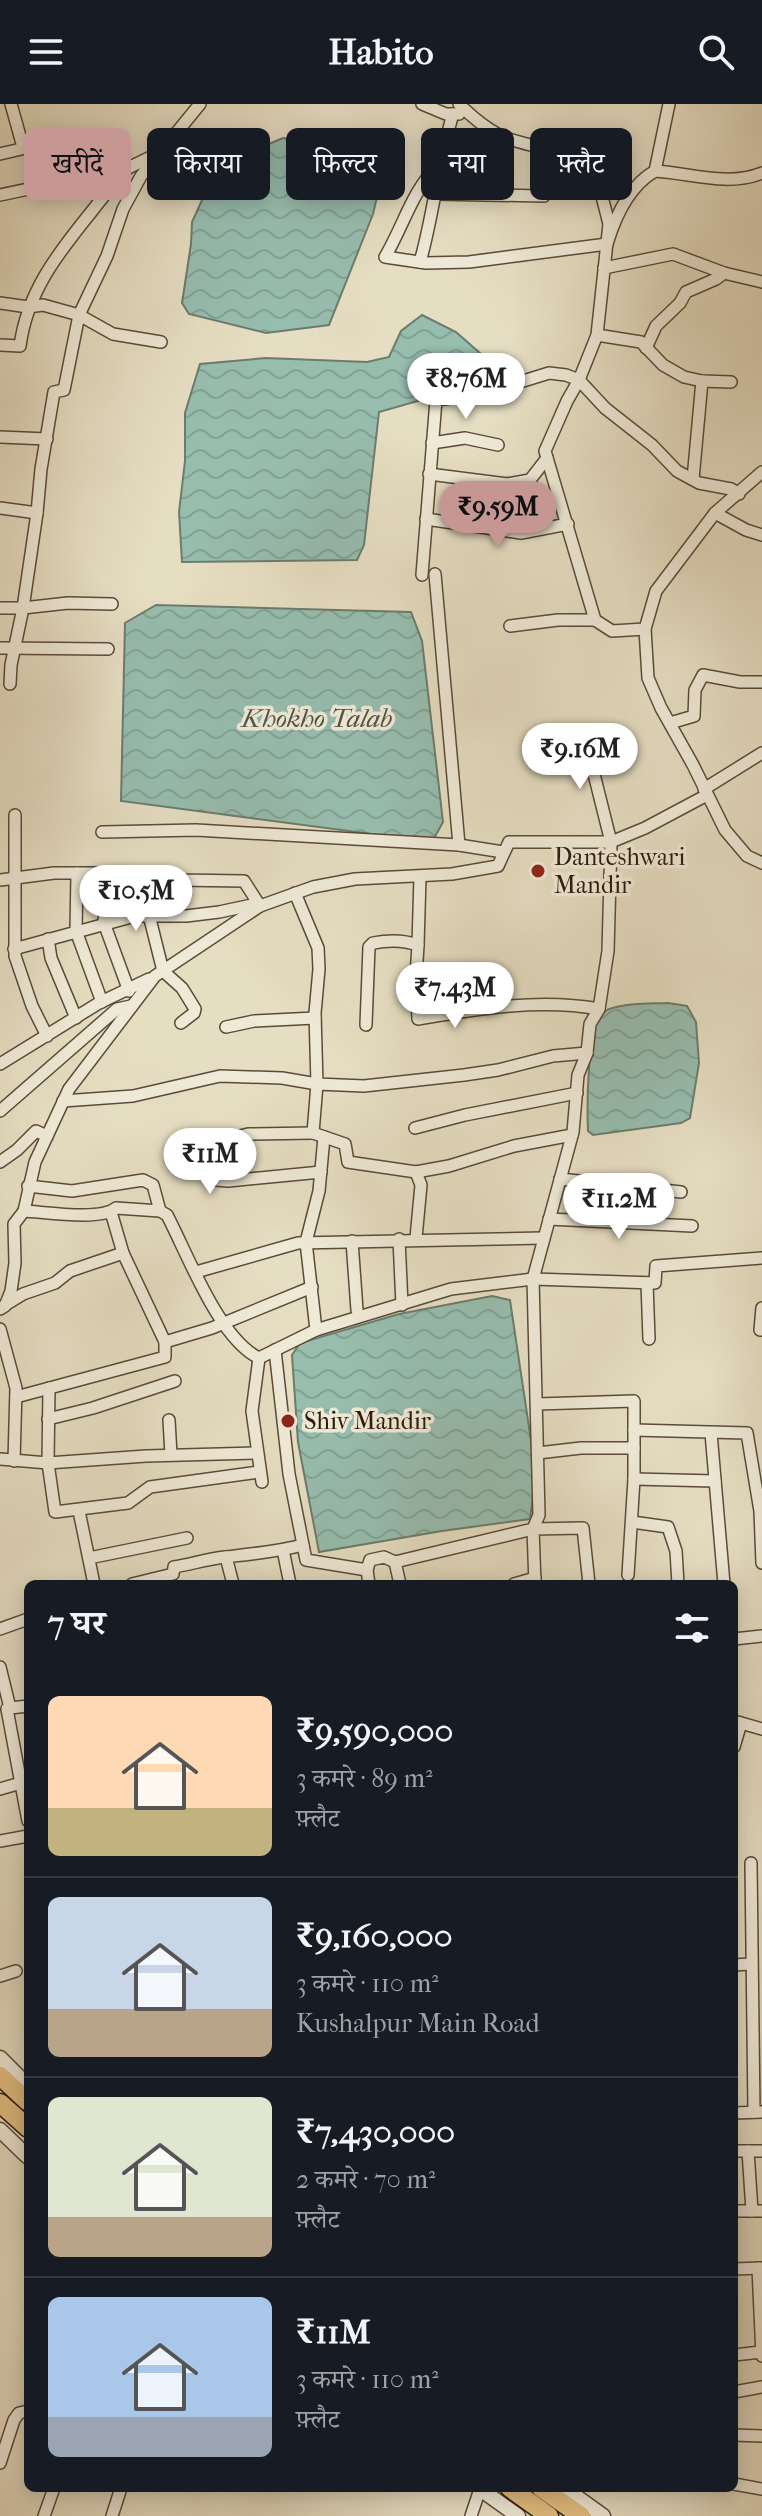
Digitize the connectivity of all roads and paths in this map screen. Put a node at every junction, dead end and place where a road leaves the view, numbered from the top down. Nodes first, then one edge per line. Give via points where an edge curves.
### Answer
1 (11, 104) edge
2 (200, 104) edge
3 (422, 104) edge
4 (669, 104) edge
5 (459, 110) edge
6 (180, 128) edge
7 (23, 147) joint
8 (0, 154) edge
9 (147, 171) edge
10 (655, 171) junction
11 (760, 178) edge
12 (421, 183) edge
13 (24, 190) edge
14 (0, 195) edge
15 (99, 200) edge
16 (434, 200) edge
17 (607, 244) junction
18 (420, 262) junction
19 (604, 268) junction
20 (724, 273) junction
21 (762, 282) edge
22 (0, 303) edge
23 (28, 307) junction
24 (79, 315) junction
25 (597, 335) junction
26 (161, 342) dead end
27 (0, 345) edge
28 (646, 348) junction
29 (579, 380) junction
30 (702, 381) junction
31 (731, 382) dead end
32 (0, 437) edge
33 (47, 439) junction
34 (432, 443) junction
35 (498, 445) dead end
36 (547, 458) junction
37 (762, 472) edge
38 (429, 474) junction
39 (693, 479) junction
40 (739, 494) junction
41 (0, 508) edge
42 (37, 513) junction
43 (715, 513) junction
44 (426, 519) junction
45 (568, 524) junction
46 (762, 535) edge
47 (435, 574) dead end
48 (422, 575) dead end
49 (112, 604) dead end
50 (0, 608) edge
51 (23, 608) junction
52 (595, 620) junction
53 (510, 626) dead end
54 (645, 629) junction
55 (0, 648) edge
56 (16, 648) junction
57 (108, 649) dead end
58 (4, 682) edge
59 (762, 682) edge
60 (670, 723) junction
61 (579, 730) dead end
62 (762, 753) edge
63 (705, 792) junction
64 (15, 815) dead end
65 (102, 832) dead end
66 (611, 842) junction
67 (459, 845) junction
68 (503, 852) junction
69 (762, 863) edge
70 (77, 873) junction
71 (107, 874) junction
72 (147, 877) junction
73 (420, 877) junction
74 (0, 880) edge
75 (14, 880) junction
76 (295, 893) junction
77 (260, 906) junction
78 (149, 915) junction
79 (104, 923) junction
80 (76, 931) junction
81 (6, 933) edge
82 (48, 939) junction
83 (418, 945) junction
84 (14, 949) junction
85 (159, 973) junction
86 (129, 991) junction
87 (102, 1002) junction
88 (131, 1006) junction
89 (599, 1009) junction
90 (76, 1018) junction
91 (315, 1018) junction
92 (181, 1023) dead end
93 (366, 1025) dead end
94 (226, 1027) dead end
95 (47, 1036) junction
96 (587, 1053) junction
97 (0, 1064) edge
98 (317, 1084) junction
99 (577, 1093) junction
100 (63, 1101) junction
101 (0, 1111) edge
102 (415, 1128) dead end
103 (319, 1135) junction
104 (572, 1135) junction
105 (47, 1136) junction
106 (0, 1162) edge
107 (321, 1172) junction
108 (416, 1172) junction
109 (560, 1179) junction
110 (28, 1186) junction
111 (681, 1192) dead end
112 (24, 1211) junction
113 (160, 1211) junction
114 (111, 1212) junction
115 (549, 1219) junction
116 (14, 1224) junction
117 (692, 1226) dead end
118 (0, 1230) edge
119 (416, 1238) junction
120 (543, 1238) junction
121 (399, 1239) junction
122 (352, 1241) junction
123 (306, 1242) junction
124 (123, 1253) junction
125 (762, 1258) edge
126 (196, 1272) junction
127 (533, 1279) junction
128 (647, 1283) junction
129 (312, 1287) junction
130 (402, 1305) junction
131 (2, 1307) edge
132 (762, 1308) edge
133 (357, 1310) dead end
134 (223, 1324) junction
135 (0, 1329) edge
136 (316, 1330) junction
137 (762, 1330) edge
138 (649, 1339) dead end
139 (165, 1342) junction
140 (275, 1350) junction
141 (259, 1358) junction
142 (175, 1381) dead end
143 (49, 1388) junction
144 (16, 1397) junction
145 (537, 1404) junction
146 (48, 1419) junction
147 (169, 1420) dead end
148 (634, 1430) junction
149 (711, 1433) junction
150 (634, 1448) junction
151 (256, 1453) junction
152 (538, 1453) junction
153 (171, 1455) junction
154 (0, 1459) edge
155 (14, 1461) junction
156 (48, 1463) junction
157 (634, 1479) junction
158 (715, 1481) junction
159 (79, 1511) junction
160 (632, 1522) junction
161 (533, 1529) junction
162 (187, 1538) dead end
163 (303, 1545) junction
164 (283, 1550) junction
165 (226, 1557) junction
166 (89, 1558) junction
167 (395, 1562) junction
168 (762, 1563) edge
169 (367, 1570) junction
170 (628, 1575) dead end
171 (93, 1580) edge
172 (148, 1580) edge
173 (232, 1580) edge
174 (289, 1580) edge
175 (368, 1580) edge
176 (399, 1580) edge
177 (535, 1580) edge
178 (589, 1580) edge
179 (678, 1580) edge
180 (724, 1580) edge
181 (24, 1620) edge
182 (0, 1629) edge
183 (762, 1636) edge
184 (738, 1639) edge
185 (0, 1667) edge
186 (24, 1707) edge
187 (9, 1709) junction
188 (0, 1720) edge
189 (738, 1722) edge
190 (762, 1729) edge
191 (24, 1782) edge
192 (0, 1789) edge
193 (24, 1837) edge
194 (0, 1841) edge
195 (751, 1863) dead end
196 (757, 1944) edge
197 (750, 1964) junction
198 (738, 1965) edge
199 (16, 1971) dead end
200 (0, 1976) edge
201 (0, 2058) edge
202 (0, 2076) edge
203 (24, 2082) edge
204 (24, 2098) edge
205 (0, 2103) edge
206 (758, 2112) edge
207 (738, 2113) edge
208 (24, 2124) edge
209 (0, 2130) edge
210 (738, 2151) edge
211 (748, 2151) junction
212 (762, 2151) edge
213 (24, 2153) edge
214 (757, 2211) edge
215 (760, 2268) edge
216 (738, 2269) edge
217 (762, 2354) edge
218 (738, 2355) edge
219 (762, 2387) edge
220 (738, 2391) edge
221 (24, 2412) edge
222 (738, 2435) edge
223 (762, 2436) edge
224 (0, 2463) edge
225 (738, 2485) edge
226 (762, 2489) edge
227 (53, 2492) edge
228 (120, 2492) edge
229 (479, 2492) edge
230 (485, 2492) edge
231 (516, 2492) edge
232 (547, 2492) edge
233 (570, 2492) edge
234 (44, 2516) edge
235 (112, 2516) edge
236 (471, 2516) edge
237 (518, 2516) edge
238 (549, 2516) edge
239 (581, 2516) edge
240 (603, 2516) edge

1 - 7 street
2 - 6 street
3 - 5 street
4 - 10 street
5 - 17 street via 500,136 560,153 594,170 607,208
7 - 8 street
9 - 24 street via 115,225 107,256
10 - 11 street
10 - 17 street via 615,217
12 - 18 street via 385,257
13 - 14 street
15 - 23 street via 60,250
16 - 18 street
17 - 18 street via 469,262
17 - 19 street
19 - 20 street via 673,254
19 - 25 street
20 - 21 street
20 - 28 street via 686,292 656,326
22 - 23 street
23 - 24 street via 43,305
23 - 27 street via 20,346
24 - 26 street via 113,334
24 - 33 street via 64,390 54,392
25 - 28 street via 641,342
25 - 29 street
28 - 30 street via 663,365
29 - 34 street via 549,373 502,389 436,400
29 - 36 street via 545,451
29 - 39 street via 677,471
30 - 31 street
30 - 39 street
32 - 33 street
33 - 42 street
34 - 35 street via 465,438
34 - 38 street
36 - 38 street via 530,480 507,484
36 - 45 street
37 - 40 street
38 - 44 street
39 - 40 street
40 - 43 street
41 - 42 street
42 - 51 street
43 - 46 street
43 - 54 street via 656,591
44 - 45 street via 521,533
44 - 48 street
45 - 52 street
47 - 67 street
49 - 51 street
50 - 51 street
51 - 56 street
52 - 53 street
52 - 54 street via 612,631
54 - 60 street via 648,678
55 - 56 street
56 - 57 street
56 - 58 street
59 - 60 street via 703,675 695,690 694,716
60 - 63 street
61 - 66 street
62 - 63 street
63 - 66 street via 659,821
63 - 69 street via 733,840
64 - 75 street
65 - 67 street via 196,830
66 - 68 street via 509,842
66 - 89 street via 608,951
67 - 68 street
68 - 73 street via 498,866
70 - 71 street
70 - 75 street
70 - 80 street
71 - 72 street
71 - 79 street
72 - 77 street via 244,881
72 - 78 street
73 - 76 street via 355,879
73 - 83 street
74 - 75 street
75 - 81 street
76 - 77 street
76 - 91 street via 318,948
77 - 78 street
77 - 85 street
78 - 79 street
78 - 85 street
79 - 80 street
79 - 86 street
80 - 82 street
80 - 87 street
81 - 84 street
82 - 84 street
82 - 90 street
83 - 89 street via 418,1019 509,1007
83 - 93 street via 380,942 369,947
84 - 95 street
85 - 86 street
85 - 88 street
85 - 92 street via 193,1002 194,1013
86 - 87 street
87 - 90 street
88 - 100 street
88 - 101 street via 117,1009
89 - 96 street via 590,1024
90 - 95 street
91 - 94 street
91 - 98 street
95 - 97 street
96 - 98 street via 464,1075 364,1086
96 - 99 street
98 - 100 street via 220,1076 133,1096
98 - 103 street
99 - 102 street
99 - 104 street
100 - 105 street
103 - 107 street
103 - 107 street via 248,1134 217,1142 213,1174 216,1180 228,1181
103 - 108 street via 345,1144 348,1162
104 - 108 street
104 - 109 street
105 - 106 street via 36,1131
105 - 110 street
107 - 123 street
108 - 119 street via 421,1185
109 - 111 street
109 - 115 street
110 - 112 street
110 - 113 street via 72,1191 143,1180 153,1185
112 - 114 street
112 - 116 street
113 - 114 street
113 - 126 street
114 - 124 street
115 - 117 street
115 - 120 street
116 - 118 street
116 - 131 street via 11,1291
119 - 120 street
119 - 121 street
120 - 127 street
121 - 122 street
121 - 130 street
122 - 123 street
122 - 133 street
123 - 126 street
123 - 129 street
124 - 131 street via 70,1271
124 - 139 street
125 - 128 street via 656,1266 655,1283
126 - 134 street
127 - 128 street
127 - 130 street via 451,1289
127 - 145 street
128 - 138 street
129 - 134 street
129 - 136 street
130 - 136 street
132 - 137 street
134 - 139 street
134 - 141 street via 246,1352
135 - 144 street
136 - 140 street
139 - 143 street via 165,1357
140 - 141 street
140 - 163 street
141 - 151 street via 252,1411
142 - 146 street
143 - 144 street
143 - 146 street
144 - 155 street
145 - 148 street via 634,1401
145 - 152 street
146 - 156 street
147 - 153 street
148 - 149 street
148 - 150 street
149 - 158 street
149 - 168 street via 749,1437
150 - 152 street
150 - 157 street
151 - 153 street
151 - 159 street via 260,1477 150,1487 128,1503
152 - 161 street via 539,1515
153 - 156 street
154 - 155 street
155 - 156 street
156 - 159 street via 55,1512
157 - 158 street
157 - 160 street
158 - 180 street
159 - 166 street
160 - 170 street
160 - 179 street via 668,1527
161 - 167 street
161 - 177 street
161 - 178 street via 583,1528
162 - 166 street
163 - 164 street
163 - 169 street via 306,1560
164 - 165 street
164 - 174 street
165 - 172 street via 174,1567 173,1574
165 - 173 street
166 - 171 street
167 - 169 street via 384,1557 370,1560
167 - 176 street
169 - 175 street
181 - 182 street
183 - 184 street
185 - 187 street
186 - 187 street
187 - 188 street
187 - 191 street
189 - 190 street
191 - 192 street
193 - 194 street
195 - 196 street
196 - 197 street
197 - 198 street
197 - 206 street
199 - 200 street
201 - 203 street
202 - 204 highway
205 - 208 highway
206 - 207 street
209 - 213 street
210 - 211 street
211 - 212 street
211 - 214 street
215 - 216 street
215 - 217 street
217 - 218 street
219 - 220 street
221 - 224 street via 14,2420
222 - 223 street
225 - 226 street
227 - 234 street
228 - 235 street
229 - 236 street
230 - 237 street
231 - 238 highway
232 - 239 highway
233 - 240 street

